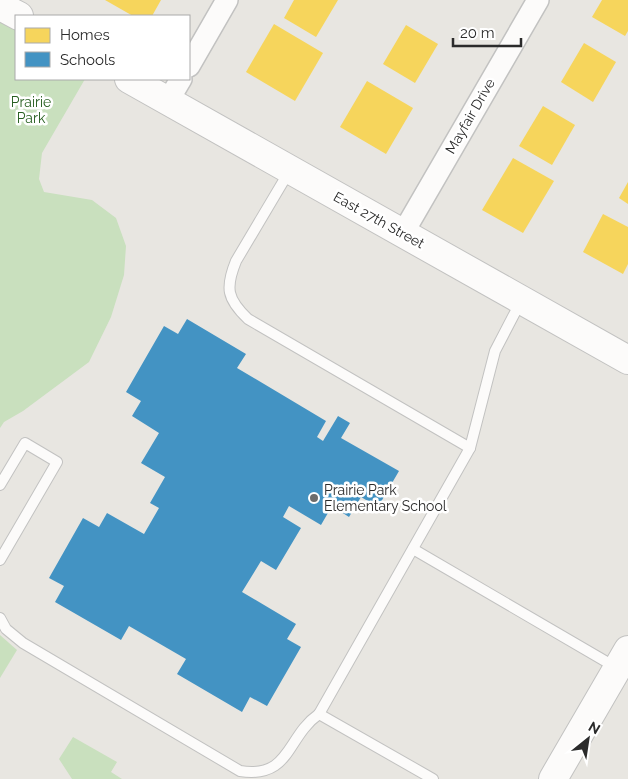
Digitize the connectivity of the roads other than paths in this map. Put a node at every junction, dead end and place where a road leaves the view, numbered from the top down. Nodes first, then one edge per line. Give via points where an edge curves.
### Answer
1 (227, 0) edge
2 (538, 0) edge
3 (0, 6) edge
4 (17, 15) edge
5 (190, 64) edge
6 (133, 80) edge
7 (175, 90) edge
8 (290, 170) junction
9 (403, 233) junction
10 (522, 300) junction
11 (628, 360) edge
12 (470, 448) junction
13 (0, 485) edge
14 (4, 546) edge
15 (413, 549) junction
16 (0, 560) edge
17 (0, 618) edge
18 (623, 659) edge
19 (319, 714) junction
20 (433, 779) edge
21 (553, 779) edge

1 - 5 street
2 - 9 street, Mayfair Drive
3 - 4 street
6 - 7 street, East 27th Street
7 - 8 street, East 27th Street
8 - 9 street, East 27th Street
8 - 12 lane via 236,261 230,277 229,294 234,306 248,319
9 - 10 street, East 27th Street
10 - 11 street, East 27th Street
10 - 12 lane via 495,351
12 - 15 lane
13 - 14 lane via 25,443 57,462
14 - 16 lane
15 - 18 lane
15 - 19 lane
17 - 19 lane via 6,629 23,643 240,771 257,775 274,769 289,752 307,722
18 - 21 street
19 - 20 lane

